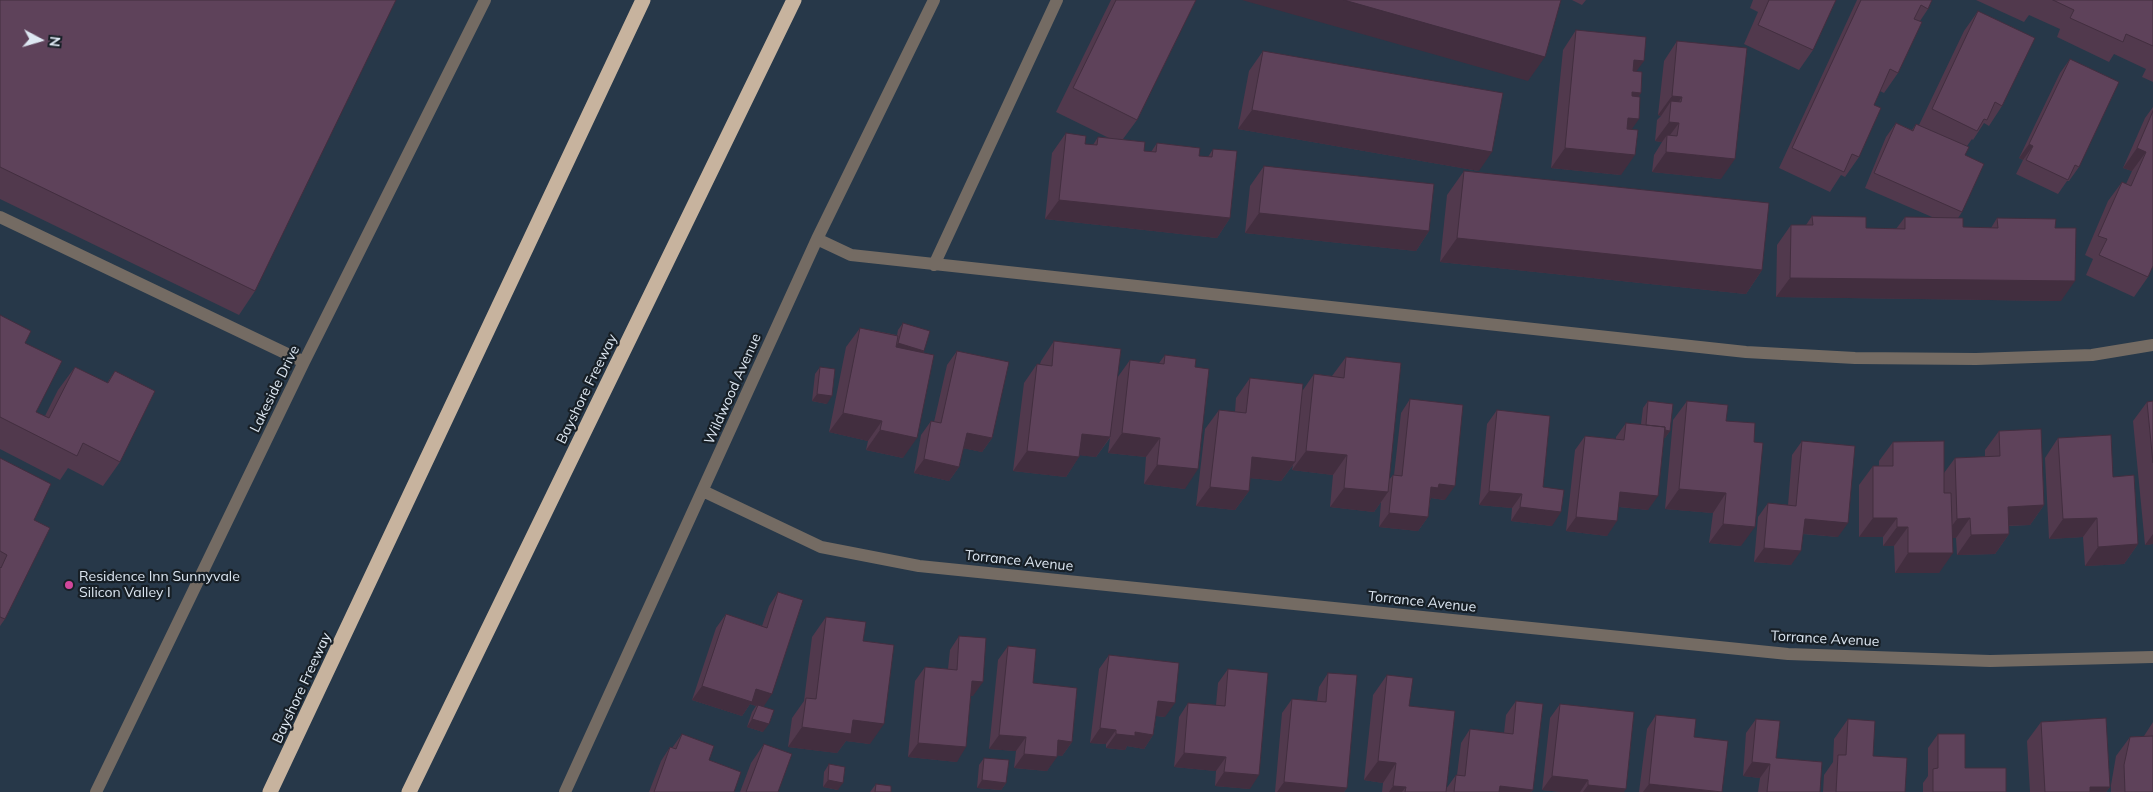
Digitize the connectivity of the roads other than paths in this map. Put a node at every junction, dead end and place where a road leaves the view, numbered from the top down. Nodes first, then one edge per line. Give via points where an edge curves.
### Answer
1 (485, 0) edge
2 (643, 0) edge
3 (794, 0) edge
4 (934, 0) edge
5 (1057, 0) edge
6 (0, 217) edge
7 (817, 240) junction
8 (934, 265) junction
9 (2153, 345) edge
10 (304, 362) junction
11 (703, 491) junction
12 (2153, 657) edge
13 (96, 792) edge
14 (270, 792) edge
15 (410, 792) edge
16 (565, 792) edge

1 - 10 street, Lakeside Drive
2 - 14 highway, Bayshore Freeway
3 - 15 highway, Bayshore Freeway
4 - 7 street, Wildwood Avenue
5 - 8 street
6 - 10 street
7 - 8 street via 851,256
7 - 11 street, Wildwood Avenue
8 - 9 street via 1746,352 1855,358 1976,359 2092,355
10 - 13 street, Lakeside Drive
11 - 12 street, Torrance Avenue via 821,547 919,566 1788,654 1990,661
11 - 16 street, Wildwood Avenue

